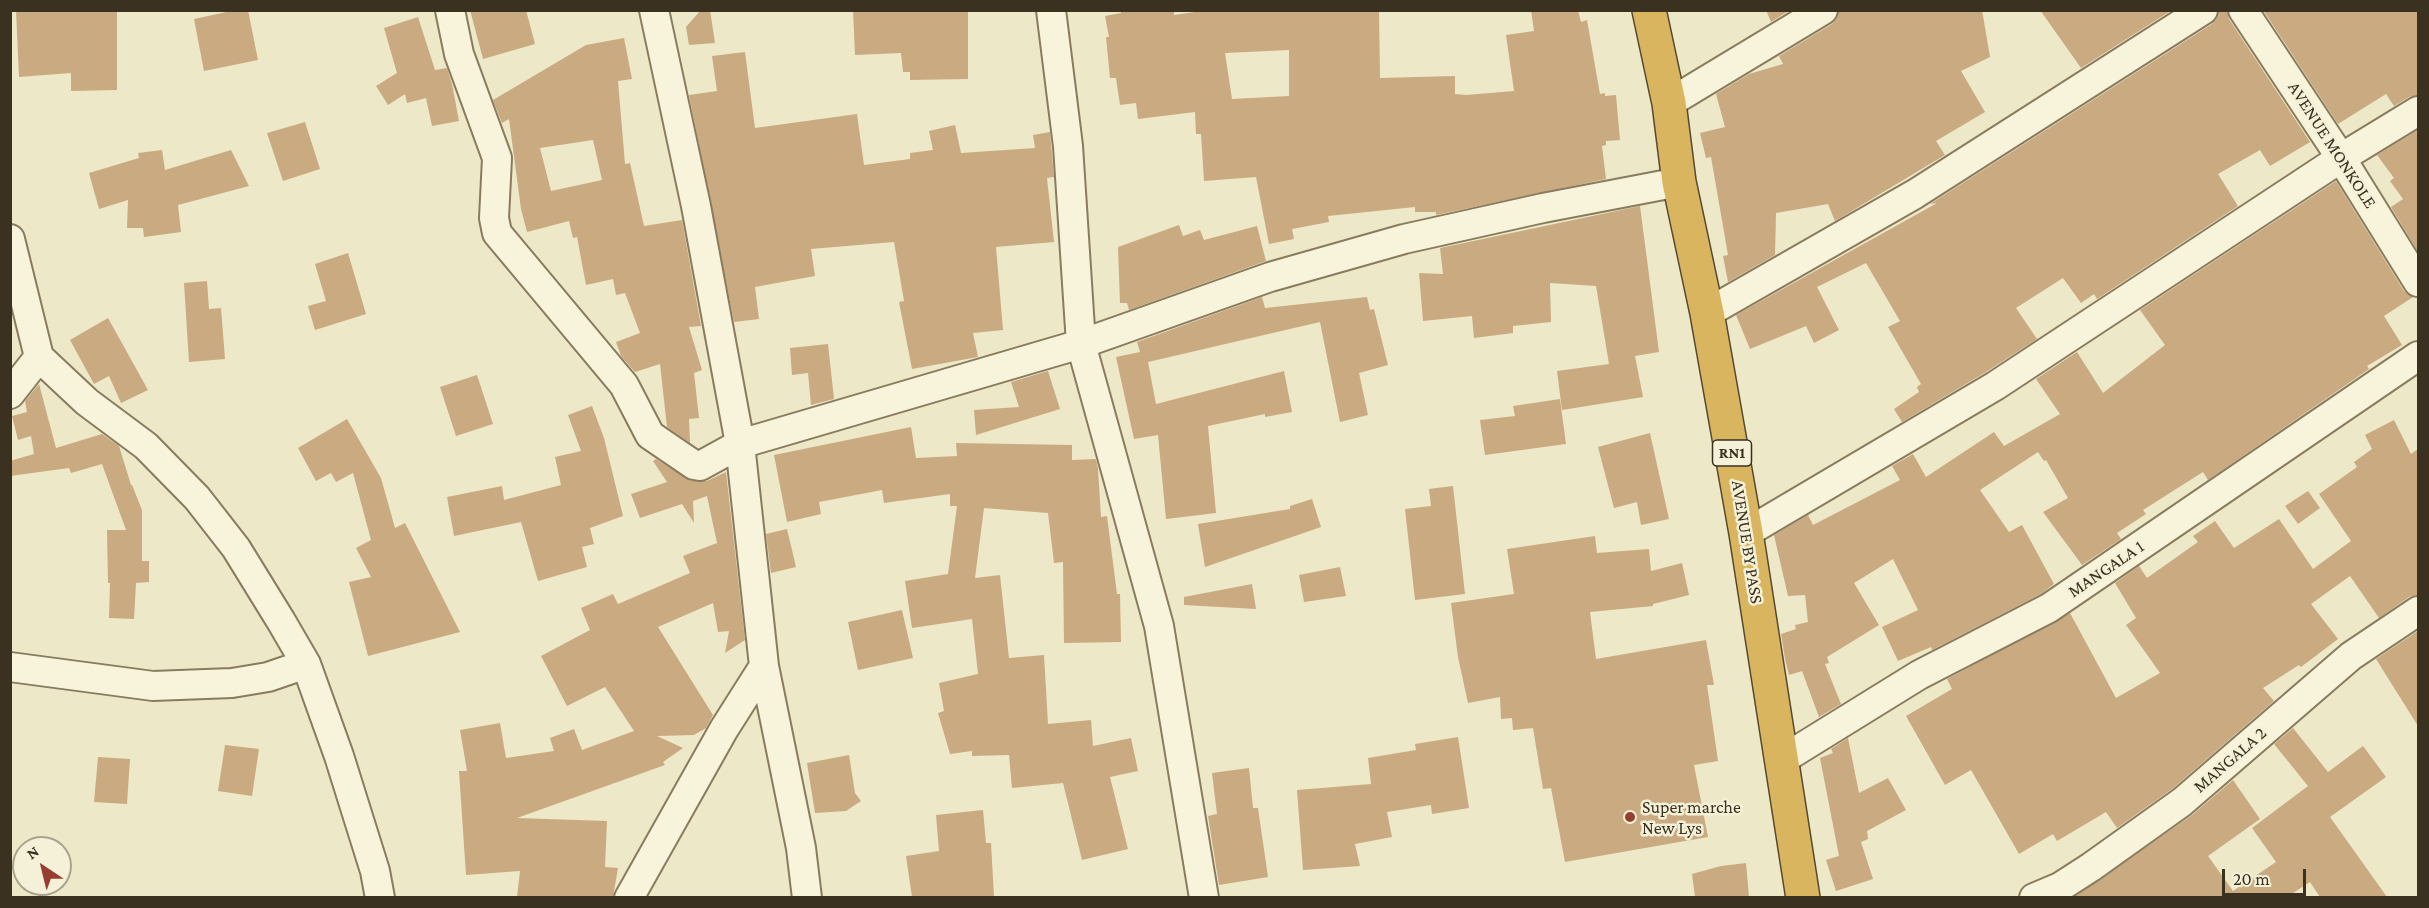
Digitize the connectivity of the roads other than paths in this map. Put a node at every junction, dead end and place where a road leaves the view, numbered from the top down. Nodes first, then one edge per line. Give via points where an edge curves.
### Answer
1 (450, 10) edge
2 (654, 10) edge
3 (1051, 10) edge
4 (1649, 10) edge
5 (1823, 10) edge
6 (2203, 10) edge
7 (2243, 10) edge
8 (1669, 103) junction
9 (2418, 111) edge
10 (2341, 158) junction
11 (1679, 182) junction
12 (10, 239) edge
13 (2418, 282) edge
14 (1707, 313) junction
15 (1081, 344) junction
16 (2418, 356) edge
17 (39, 357) junction
18 (10, 394) edge
19 (740, 444) junction
20 (1746, 533) junction
21 (2418, 611) edge
22 (306, 664) junction
23 (764, 666) junction
24 (10, 667) edge
25 (1780, 761) junction
26 (380, 897) edge
27 (629, 897) edge
28 (807, 897) edge
29 (1204, 897) edge
30 (1803, 897) edge
31 (2034, 897) edge

1 - 19 street via 459,54 497,158 494,218 505,245 624,385 650,435 700,466
2 - 19 street via 696,206
3 - 15 street via 1068,146
4 - 8 highway, AVENUE BY PASS / RN1
5 - 8 street
6 - 14 street via 1915,194
7 - 10 street, AVENUE MONKOLE
8 - 11 highway, AVENUE BY PASS / RN1
9 - 10 street
10 - 13 street, AVENUE MONKOLE
10 - 20 street via 1995,386
11 - 14 highway, AVENUE BY PASS / RN1
11 - 15 street via 1404,239 1270,277
12 - 17 street
14 - 20 highway, AVENUE BY PASS / RN1
15 - 19 street
15 - 29 street via 1159,626
16 - 25 street, MANGALA 1 via 2049,608 1919,675
17 - 18 street
17 - 22 street via 87,402 147,446 197,498 236,548
19 - 23 street
20 - 25 highway, AVENUE BY PASS / RN1
21 - 31 street, MANGALA 2 via 2351,656 2182,802 2068,882
22 - 24 street via 268,677 232,683 153,686
22 - 26 street via 339,756
23 - 27 street
23 - 28 street via 801,848
25 - 30 highway, AVENUE BY PASS / RN1

